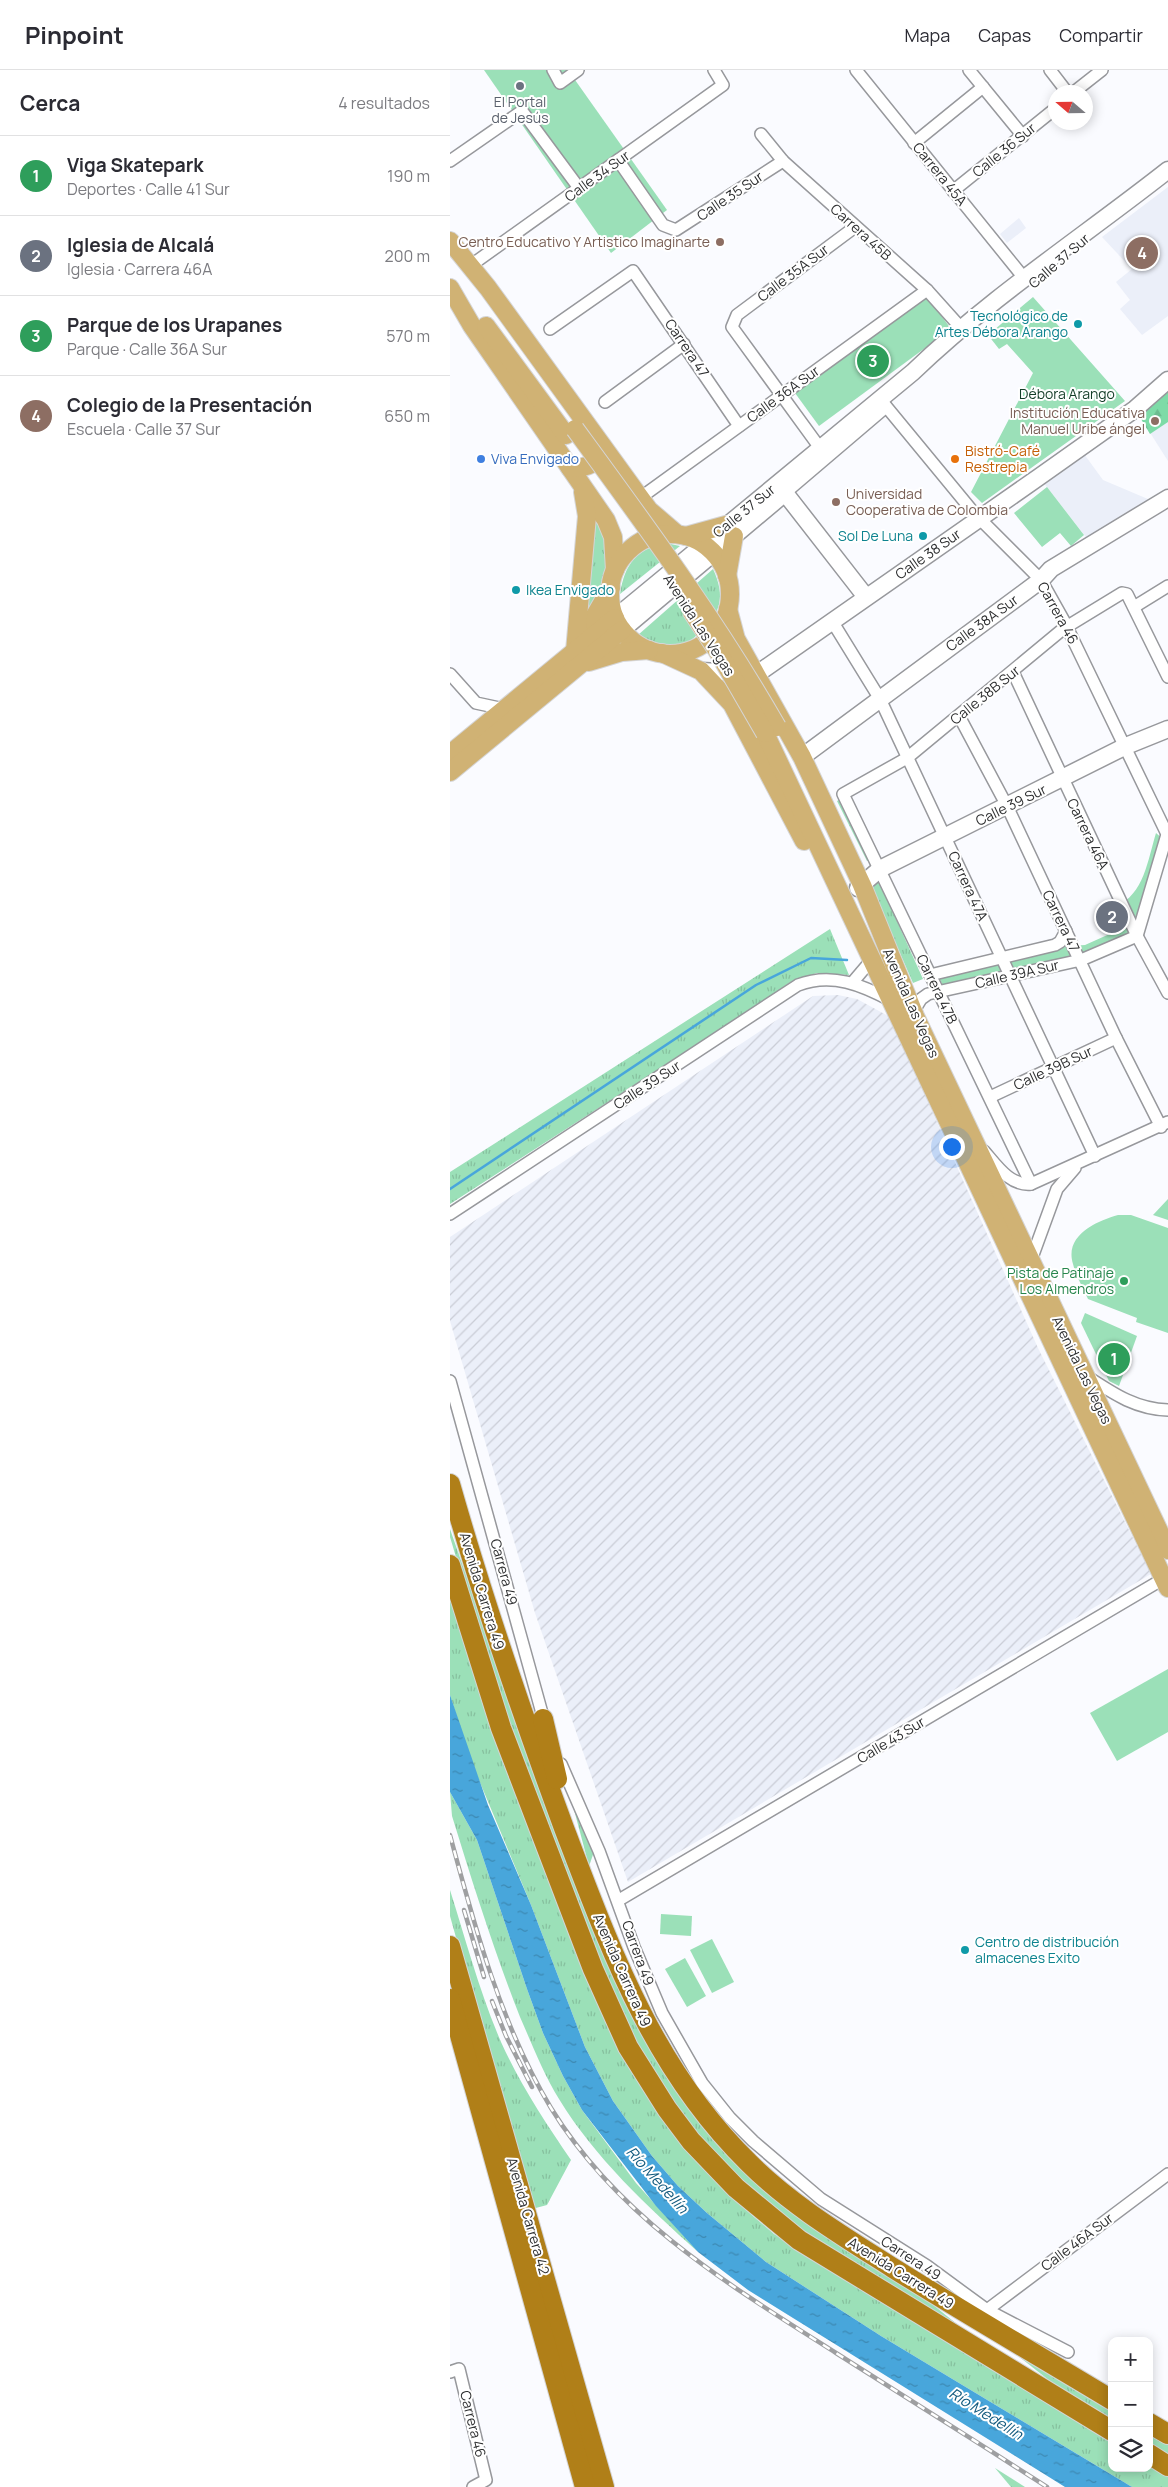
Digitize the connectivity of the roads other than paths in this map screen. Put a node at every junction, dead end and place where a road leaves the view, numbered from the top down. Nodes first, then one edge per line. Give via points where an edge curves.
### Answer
1 (553, 70) edge
2 (578, 70) edge
3 (714, 70) edge
4 (856, 70) edge
5 (969, 70) edge
6 (1050, 70) edge
7 (1102, 70) edge
8 (1062, 85) edge
9 (1083, 85) edge
10 (983, 88) junction
11 (1048, 115) edge
12 (761, 134) dead end
13 (1023, 136) junction
14 (914, 143) junction
15 (618, 160) junction
16 (450, 161) edge
17 (783, 161) junction
18 (1168, 170) edge
19 (579, 188) junction
20 (953, 191) junction
21 (1106, 219) junction
22 (855, 227) junction
23 (450, 242) edge
24 (450, 245) edge
25 (470, 266) junction
26 (1024, 278) junction
27 (450, 280) edge
28 (450, 288) edge
29 (927, 290) junction
30 (550, 329) dead end
31 (962, 329) junction
32 (684, 344) junction
33 (913, 372) junction
34 (1168, 380) edge
35 (781, 396) junction
36 (606, 402) dead end
37 (883, 403) junction
38 (739, 426) junction
39 (570, 432) junction
40 (602, 445) junction
41 (820, 448) junction
42 (574, 474) junction
43 (795, 476) junction
44 (785, 493) junction
45 (640, 498) junction
46 (1168, 498) edge
47 (979, 518) junction
48 (730, 530) junction
49 (682, 535) junction
50 (708, 548) junction
51 (615, 570) junction
52 (727, 576) junction
53 (1041, 580) junction
54 (1168, 586) edge
55 (610, 588) junction
56 (866, 598) junction
57 (1134, 607) junction
58 (728, 609) junction
59 (832, 621) junction
60 (619, 624) junction
61 (1067, 627) junction
62 (656, 652) junction
63 (576, 659) junction
64 (701, 671) junction
65 (1013, 672) junction
66 (450, 674) edge
67 (757, 674) junction
68 (1168, 677) edge
69 (767, 693) junction
70 (880, 699) junction
71 (504, 709) junction
72 (740, 716) junction
73 (959, 716) junction
74 (1168, 729) edge
75 (771, 730) junction
76 (1126, 746) junction
77 (450, 754) edge
78 (802, 757) junction
79 (907, 758) junction
80 (450, 772) edge
81 (1062, 779) junction
82 (843, 794) joint
83 (1007, 806) junction
84 (1168, 833) edge
85 (945, 837) junction
86 (880, 869) junction
87 (860, 886) junction
88 (1066, 932) junction
89 (1137, 936) junction
90 (1002, 958) junction
91 (1081, 960) junction
92 (872, 964) junction
93 (896, 970) junction
94 (930, 975) junction
95 (1010, 976) junction
96 (852, 983) junction
97 (938, 992) junction
98 (1168, 992) edge
99 (894, 1003) junction
100 (913, 1012) junction
101 (1116, 1038) junction
102 (1053, 1067) junction
103 (990, 1097) junction
104 (1165, 1125) edge
105 (973, 1139) junction
106 (1096, 1156) junction
107 (1082, 1162) junction
108 (1032, 1184) junction
109 (986, 1204) junction
110 (450, 1214) edge
111 (1017, 1234) junction
112 (1030, 1261) junction
113 (1022, 1282) junction
114 (1084, 1375) junction
115 (450, 1381) edge
116 (1168, 1410) edge
117 (450, 1484) edge
118 (450, 1510) edge
119 (1166, 1542) edge
120 (470, 1552) junction
121 (450, 1565) edge
122 (1166, 1584) edge
123 (543, 1719) junction
124 (576, 1859) junction
125 (619, 1900) junction
126 (450, 1946) edge
127 (450, 1999) edge
128 (1168, 2174) edge
129 (942, 2299) junction
130 (987, 2310) junction
131 (1068, 2352) dead end
132 (1046, 2361) junction
133 (454, 2371) edge
134 (1022, 2376) junction
135 (1108, 2398) edge
136 (1153, 2425) edge
137 (1108, 2429) edge
138 (1168, 2434) edge
139 (1153, 2457) edge
140 (1168, 2466) edge
141 (473, 2487) edge
142 (585, 2487) edge
143 (604, 2487) edge

1 - 2 street via 560,82
3 - 15 street, Calle 34 Sur via 723,85
4 - 14 street, Carrera 45A
5 - 10 street
6 - 8 street
7 - 9 street
10 - 13 street
10 - 14 street
11 - 13 street, Calle 36 Sur
12 - 17 street, Carrera 45B
13 - 20 street, Calle 36 Sur
14 - 20 street, Carrera 45A
15 - 17 street, Calle 35 Sur via 663,224 676,230
15 - 19 street, Calle 34 Sur
16 - 19 street via 522,111
17 - 22 street, Carrera 45B
18 - 21 main road, Calle 37 Sur
19 - 25 street, Calle 34 Sur
20 - 26 street, Carrera 45A
21 - 26 main road, Calle 37 Sur
21 - 33 main road, Calle 37 Sur via 1074,252 948,351
22 - 29 street, Carrera 45B
22 - 35 street, Calle 35A Sur via 737,314 734,320 732,327 735,333
23 - 25 main road
24 - 39 main road, Avenida Las Vegas
25 - 40 main road
26 - 31 main road, Calle 37 Sur
27 - 39 main road, Avenida Las Vegas
28 - 42 main road via 472,326
29 - 31 street, Carrera 45B
29 - 35 street, Calle 36A Sur
30 - 32 street, Carrera 47 via 633,271
31 - 33 main road, Calle 37 Sur
32 - 36 street
32 - 38 street, Carrera 47
33 - 37 main road, Calle 37 Sur
34 - 47 main road, Calle 38 Sur via 1135,409
35 - 38 street, Calle 36A Sur
35 - 41 street
37 - 41 main road, Calle 37 Sur
37 - 43 street, Calle 37 Sur
37 - 47 street, Carrera 46
38 - 45 street, Calle 36A Sur
39 - 75 main road, Avenida Las Vegas, bridge
40 - 42 main road via 598,459
40 - 45 main road
41 - 43 main road, Calle 37 Sur
42 - 51 main road via 610,528
42 - 63 main road via 586,504 587,516
43 - 44 street, Calle 37 Sur
43 - 48 main road, Calle 37 Sur
44 - 48 main road, Calle 37 Sur
44 - 56 main road
45 - 49 main road via 656,517
46 - 53 main road, Calle 38A Sur via 1051,569
47 - 53 street, Carrera 46
47 - 56 main road, Calle 38 Sur
48 - 49 main road
48 - 50 main road, Calle 37 Sur
48 - 52 main road
49 - 50 main road
49 - 51 main road via 658,535 640,542
50 - 52 main road
50 - 60 main road, Calle 37 Sur
51 - 55 main road
52 - 58 main road via 730,587
53 - 61 street, Carrera 46
53 - 70 main road, Calle 38A Sur
54 - 57 street
55 - 60 main road
55 - 63 main road
56 - 59 main road, Calle 38 Sur
57 - 61 street, Calle 38B Sur via 1125,593
57 - 68 street
58 - 62 main road via 718,629 703,644 683,652
58 - 67 main road, Avenida Las Vegas via 736,639
59 - 67 main road, Calle 38 Sur
59 - 70 street, Carrera 47A
60 - 62 main road via 639,645
60 - 63 main road, Calle 37 Sur
61 - 65 street, Calle 38B Sur
61 - 76 street, Carrera 46
62 - 63 main road via 633,650
62 - 64 main road
63 - 71 main road
63 - 80 main road
64 - 67 main road
64 - 72 main road, Avenida Las Vegas
65 - 73 street, Calle 38B Sur
65 - 81 street, Carrera 46A
66 - 71 street via 476,703
67 - 69 main road, Avenida Las Vegas
69 - 72 main road via 749,699
69 - 78 main road, Avenida Las Vegas
70 - 78 main road, Calle 38A Sur
70 - 79 street, Carrera 47A
71 - 77 main road
72 - 92 main road, Avenida Las Vegas via 855,942
73 - 79 street, Calle 38B Sur
73 - 83 street, Carrera 47
74 - 76 main road, Calle 39 Sur
75 - 87 main road, Avenida Las Vegas
75 - 92 main road, Avenida Las Vegas
76 - 81 main road, Calle 39 Sur
76 - 84 street, Carrera 46
78 - 87 main road, Avenida Las Vegas
79 - 82 street, Calle 38B Sur
79 - 85 street, Carrera 47A
81 - 83 main road, Calle 39 Sur
81 - 89 street, Carrera 46A
82 - 86 street, Carrera 47B
83 - 85 main road, Calle 39 Sur
83 - 88 street, Carrera 47
84 - 89 street
85 - 86 main road, Calle 39 Sur
85 - 90 street, Carrera 47A
86 - 87 main road, Calle 39 Sur
86 - 94 street, Carrera 47B
87 - 93 main road, Avenida Las Vegas
88 - 90 street, Calle 39A Sur via 1055,945
88 - 91 street, Carrera 47
89 - 91 street, Calle 39A Sur
89 - 98 street, Carrera 46A
90 - 94 street, Calle 39A Sur
90 - 95 street, Carrera 47A
91 - 95 street, Calle 39A Sur
91 - 101 street, Carrera 47
92 - 93 main road via 886,971
92 - 96 street
92 - 99 main road, Avenida Las Vegas
93 - 100 main road, Avenida Las Vegas
94 - 97 street, Carrera 47B
95 - 97 street, Calle 39A Sur
95 - 102 street, Carrera 47A
96 - 99 street, Calle 39 Sur
96 - 110 street, Calle 39 Sur via 826,979 798,985
97 - 100 street, Calle 39A Sur via 924,996
97 - 103 street, Carrera 47B
99 - 109 main road, Avenida Las Vegas
100 - 105 main road, Avenida Las Vegas
101 - 102 street, Calle 39B Sur
101 - 104 street, Carrera 47
102 - 103 street, Calle 39B Sur
102 - 106 street, Carrera 47A
103 - 108 street, Carrera 47B
104 - 106 street
105 - 108 street via 1006,1176 1016,1182
105 - 111 main road, Avenida Las Vegas
106 - 107 street
107 - 108 street
107 - 112 street via 1057,1189
109 - 111 main road via 1006,1234
109 - 113 main road, Avenida Las Vegas
111 - 112 main road, Avenida Las Vegas
112 - 113 street
112 - 114 main road, Avenida Las Vegas
113 - 122 main road, Avenida Las Vegas
114 - 116 street via 1126,1401
114 - 119 main road, Avenida Las Vegas
115 - 123 street, Carrera 49
117 - 120 highway, Avenida Carrera 49
118 - 120 highway
120 - 124 highway, Avenida Carrera 49 via 535,1749
121 - 134 highway, Avenida Carrera 49 via 501,1728 593,1969 628,2047 667,2109 718,2169 780,2226
122 - 125 street, Calle 43 Sur
123 - 124 highway
123 - 125 street, Carrera 49
124 - 129 highway, Avenida Carrera 49 via 636,2007 674,2072 702,2111 751,2165 805,2210
125 - 130 street, Carrera 49 via 662,2013 702,2084 730,2118 821,2200 926,2266
126 - 143 highway, Avenida Carrera 42
127 - 142 highway, Avenida Carrera 42
128 - 130 street, Calle 46A Sur
129 - 132 highway, Avenida Carrera 49
129 - 134 highway
130 - 131 street, Carrera 49
130 - 132 highway
132 - 135 highway, Avenida Carrera 49
133 - 141 street, Carrera 46 via 486,2480
134 - 137 highway, Avenida Carrera 49
136 - 138 highway
139 - 140 highway

